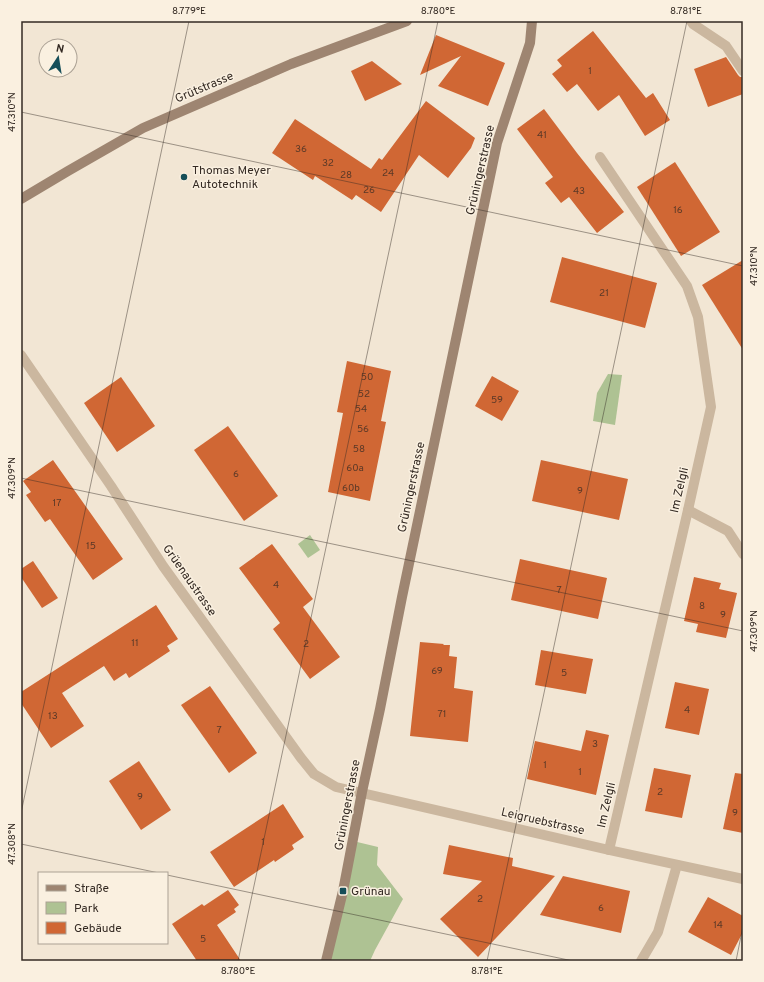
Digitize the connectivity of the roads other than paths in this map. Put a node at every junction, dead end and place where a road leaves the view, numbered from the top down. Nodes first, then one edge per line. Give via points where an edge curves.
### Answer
1 (407, 21) edge
2 (532, 21) edge
3 (691, 21) edge
4 (743, 71) edge
5 (600, 157) dead end
6 (21, 200) edge
7 (21, 355) edge
8 (688, 510) junction
9 (743, 554) edge
10 (362, 792) junction
11 (609, 850) junction
12 (677, 864) junction
13 (743, 879) edge
14 (326, 961) edge
15 (641, 961) edge

1 - 6 main road, Grütstrasse via 292,64 143,128
2 - 10 main road, Grüningerstrasse via 530,43 498,143 454,343
3 - 4 street via 726,46
5 - 8 street, Im Zelgli via 687,286 698,317 711,407
7 - 10 street, Grüenaustrasse via 163,566 301,758 314,774 336,786
8 - 9 street via 728,530
8 - 11 street, Im Zelgli
10 - 11 street, Leigruebstrasse
10 - 14 main road, Grüningerstrasse via 343,891
11 - 12 street, Leigruebstrasse
12 - 13 street, Leigruebstrasse
12 - 15 street via 658,932

